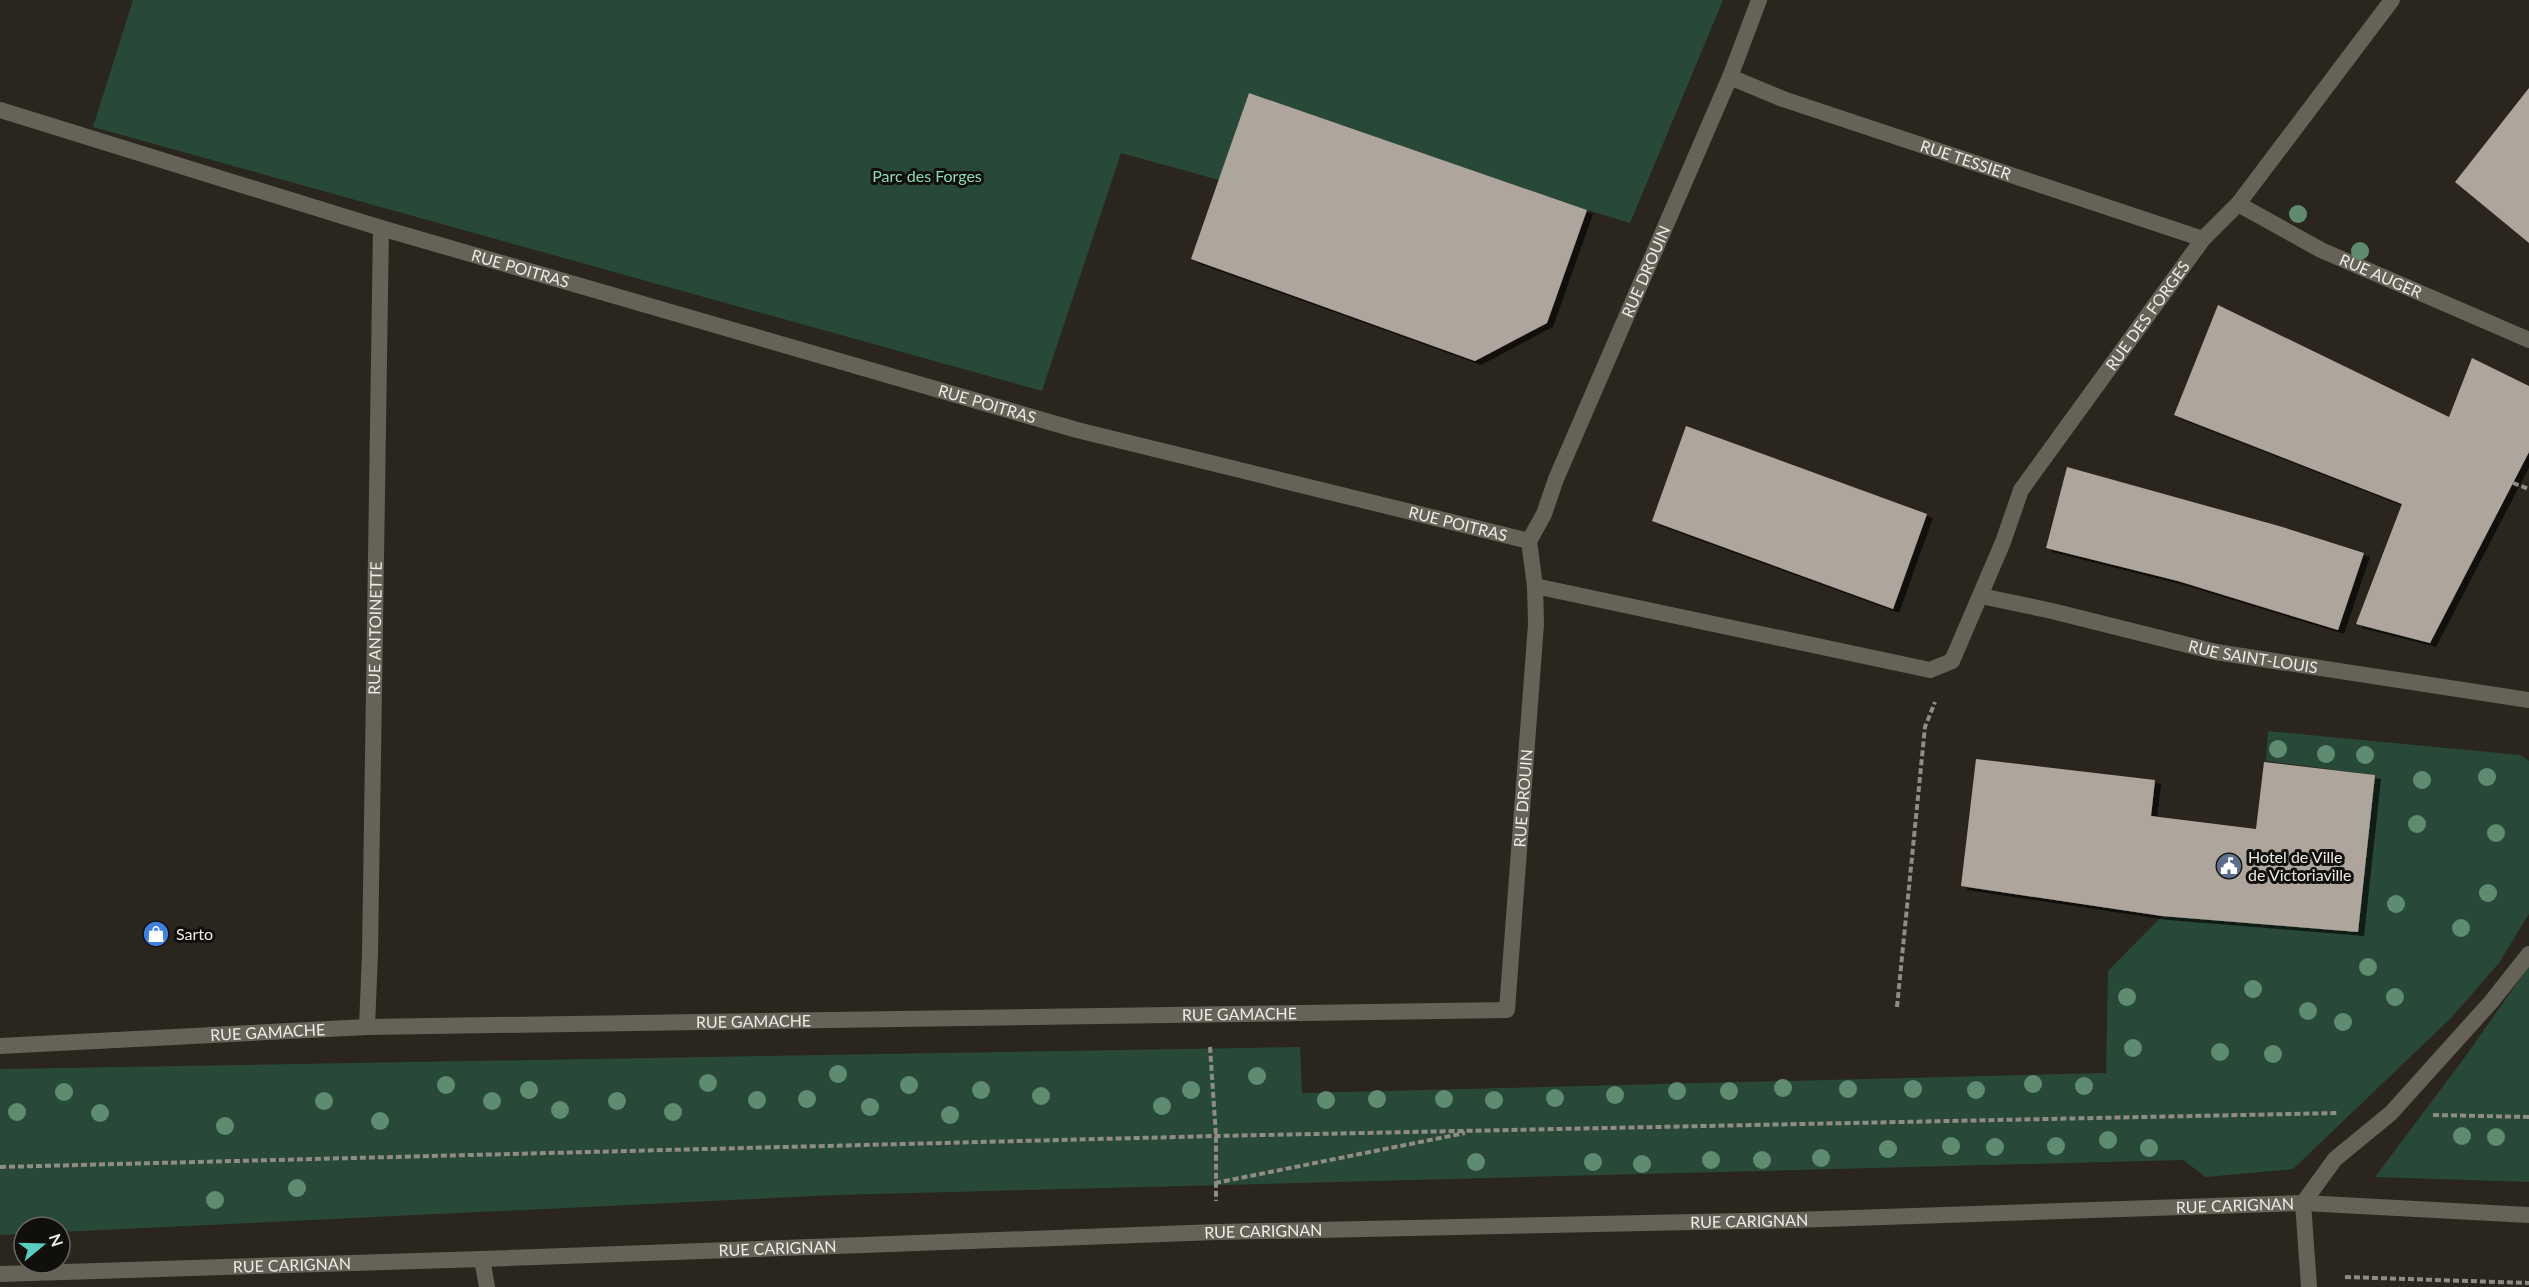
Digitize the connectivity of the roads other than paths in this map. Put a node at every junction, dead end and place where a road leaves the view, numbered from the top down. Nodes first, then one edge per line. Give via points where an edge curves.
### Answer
1 (1759, 0) edge
2 (2392, 0) edge
3 (1730, 77) junction
4 (0, 110) edge
5 (2238, 204) junction
6 (381, 228) junction
7 (2203, 239) junction
8 (2529, 340) edge
9 (1529, 541) junction
10 (1535, 586) junction
11 (1981, 596) junction
12 (2529, 700) edge
13 (2529, 954) edge
14 (1507, 1010) joint
15 (367, 1027) junction
16 (0, 1046) edge
17 (2303, 1203) junction
18 (2529, 1215) edge
19 (482, 1260) junction
20 (0, 1274) edge
21 (487, 1287) edge
22 (2309, 1287) edge

1 - 3 street, RUE DROUIN
2 - 5 street, RUE DES FORGES
3 - 7 street, RUE TESSIER via 1783,99
3 - 9 street, RUE DROUIN via 1544,514
4 - 6 street, RUE POITRAS
5 - 7 street, RUE DES FORGES
5 - 8 street, RUE AUGER via 2321,250
6 - 9 street, RUE POITRAS via 1077,430
6 - 15 street, RUE ANTOINETTE
7 - 11 street, RUE DES FORGES via 2020,490
9 - 10 street, RUE POITRAS
10 - 11 street, RUE DES FORGES via 1930,670 1952,661
10 - 14 street, RUE DROUIN via 1536,624
11 - 12 street, RUE SAINT-LOUIS via 2216,652
13 - 17 street via 2391,1113 2335,1159
14 - 15 street, RUE GAMACHE
15 - 16 street, RUE GAMACHE
17 - 18 street, RUE CARIGNAN
17 - 19 street, RUE CARIGNAN via 1792,1220 1217,1232
17 - 22 street
19 - 20 street, RUE CARIGNAN
19 - 21 street

